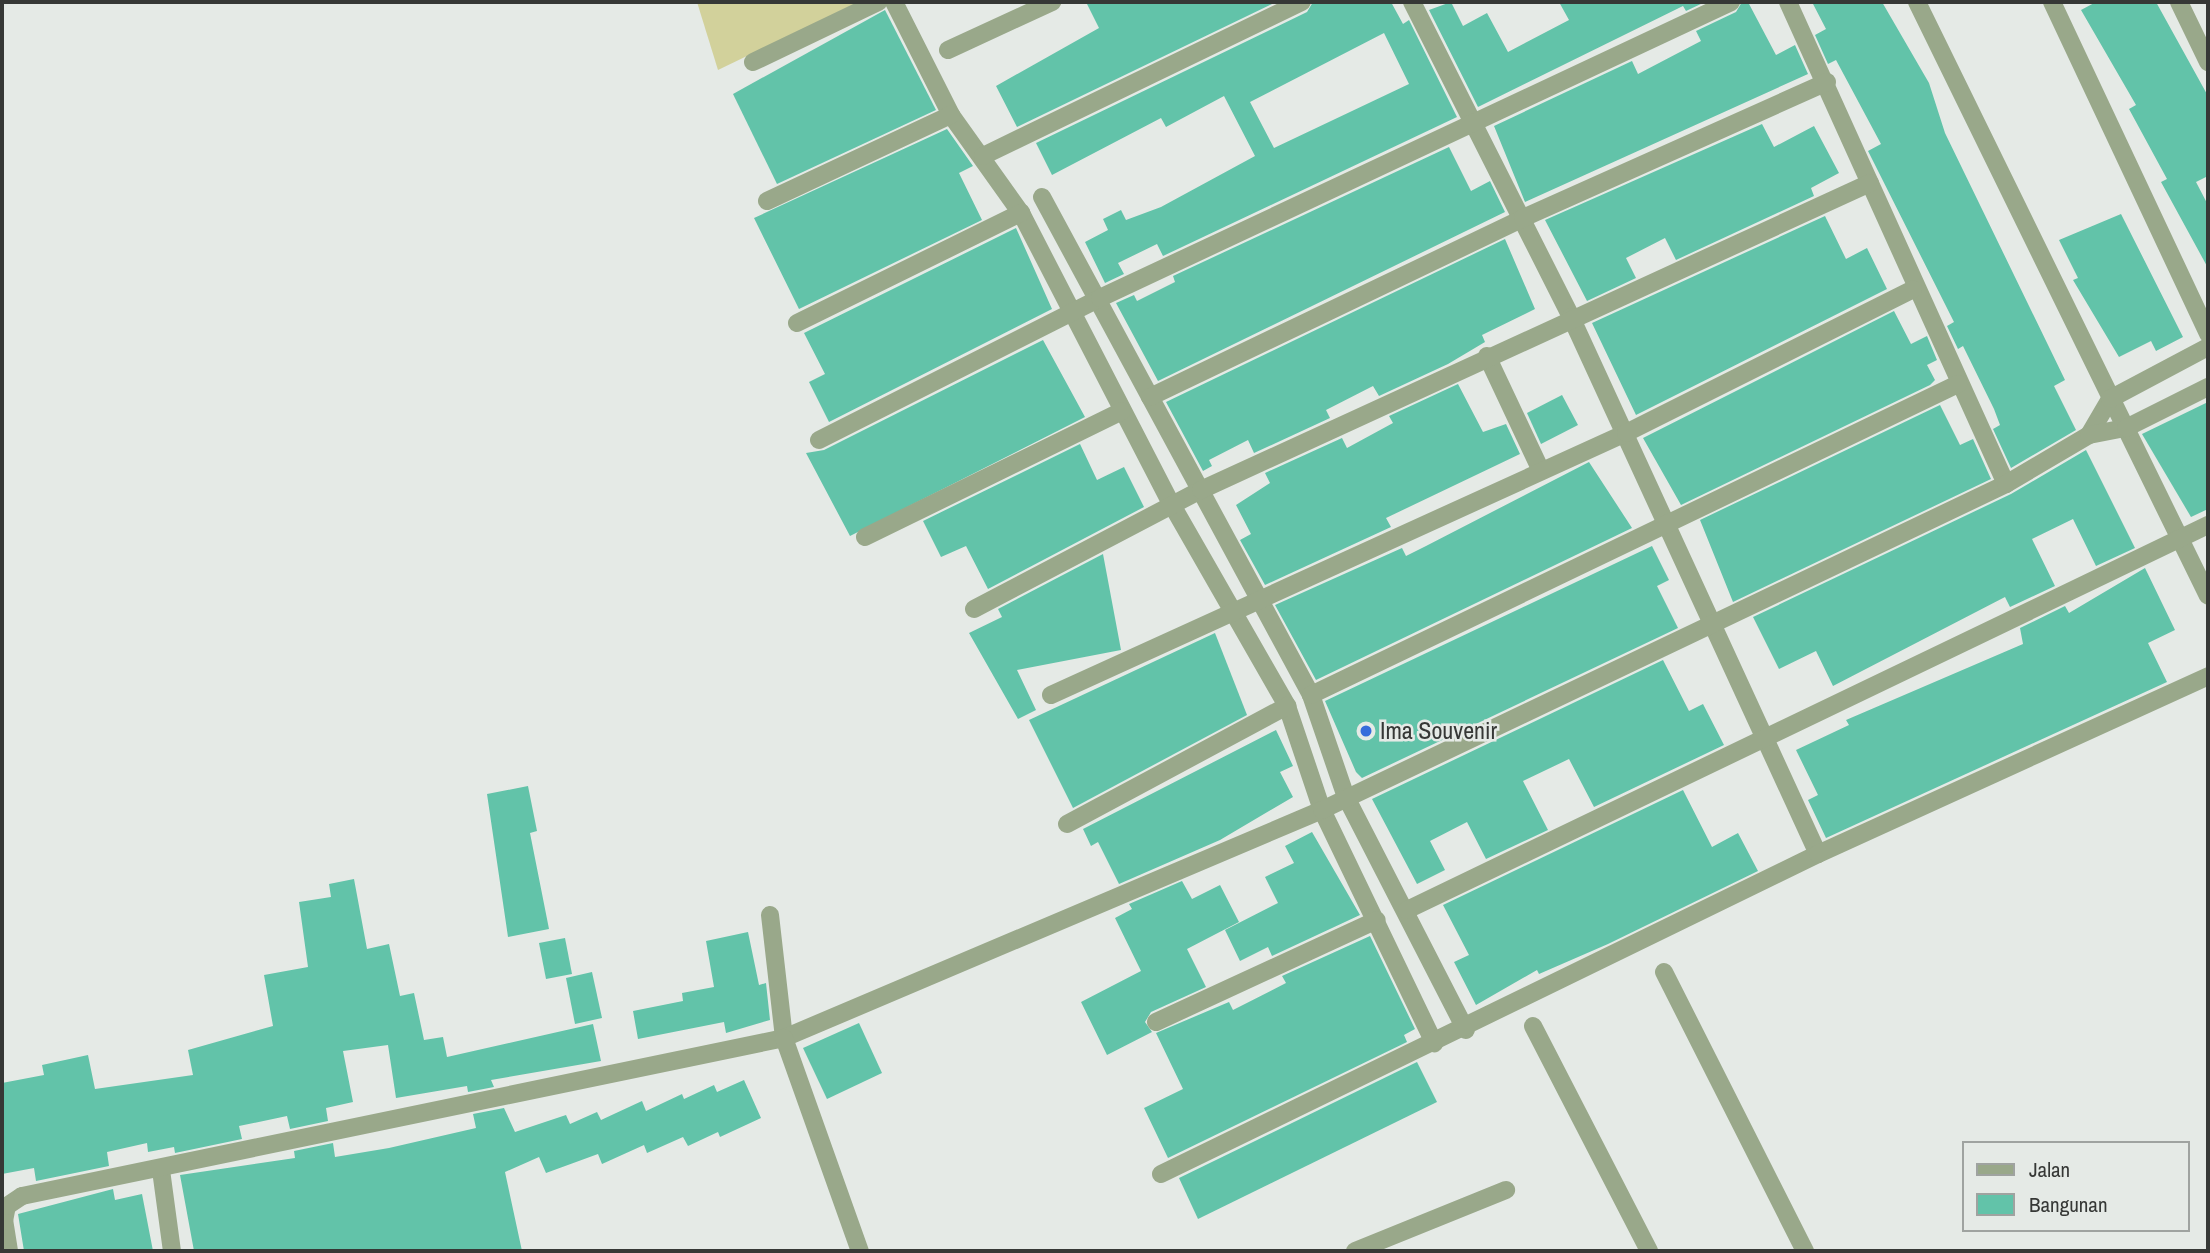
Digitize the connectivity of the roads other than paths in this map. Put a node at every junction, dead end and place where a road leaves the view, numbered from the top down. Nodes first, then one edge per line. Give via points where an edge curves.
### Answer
1 (878, 2) edge
2 (894, 2) edge
3 (1052, 2) edge
4 (1302, 2) edge
5 (1412, 2) edge
6 (1731, 2) edge
7 (1788, 2) edge
8 (1917, 2) edge
9 (2052, 2) edge
10 (2179, 2) edge
11 (948, 50) dead end
12 (753, 62) dead end
13 (2208, 62) edge
14 (1827, 82) junction
15 (951, 115) junction
16 (1471, 121) junction
17 (983, 156) junction
18 (1870, 183) junction
19 (1042, 197) dead end
20 (767, 201) dead end
21 (1021, 213) junction
22 (1522, 218) junction
23 (1913, 289) junction
24 (1100, 298) junction
25 (1075, 312) junction
26 (1572, 317) junction
27 (797, 323) dead end
28 (2208, 334) edge
29 (2208, 347) edge
30 (1487, 356) junction
31 (1958, 384) junction
32 (2208, 387) edge
33 (1150, 397) junction
34 (2110, 399) junction
35 (1122, 411) junction
36 (2126, 428) junction
37 (1626, 433) junction
38 (2089, 435) junction
39 (819, 440) dead end
40 (1541, 471) junction
41 (2006, 484) junction
42 (1201, 490) junction
43 (1172, 505) junction
44 (1670, 525) junction
45 (2208, 525) edge
46 (866, 537) dead end
47 (2180, 538) junction
48 (2208, 596) edge
49 (1257, 601) junction
50 (974, 609) dead end
51 (1234, 611) junction
52 (1715, 624) junction
53 (2208, 676) edge
54 (1051, 695) dead end
55 (1311, 695) junction
56 (1287, 706) junction
57 (1765, 737) junction
58 (1346, 797) junction
59 (1322, 810) junction
60 (1067, 824) dead end
61 (1818, 854) junction
62 (1407, 910) junction
63 (770, 915) dead end
64 (1377, 920) junction
65 (1664, 972) dead end
66 (1156, 1023) dead end
67 (1533, 1026) dead end
68 (1466, 1030) junction
69 (785, 1038) junction
70 (1434, 1043) junction
71 (161, 1170) junction
72 (1161, 1174) dead end
73 (1506, 1190) dead end
74 (9, 1251) edge
75 (172, 1251) edge
76 (860, 1251) edge
77 (1355, 1251) edge
78 (1649, 1251) edge
79 (1805, 1251) edge

1 - 12 street
2 - 15 street
3 - 11 street
4 - 17 street
5 - 16 street
6 - 16 street
7 - 14 street
8 - 34 street
9 - 28 street
10 - 13 street
14 - 18 street
14 - 22 street
15 - 17 street
15 - 20 street
16 - 22 street
16 - 24 street
17 - 21 street
18 - 23 street
18 - 26 street
19 - 24 street
21 - 25 street
21 - 27 street
22 - 26 street
22 - 33 street
23 - 31 street
23 - 37 street
24 - 25 street
24 - 33 street
25 - 35 street
25 - 39 street
26 - 30 street
26 - 37 street
29 - 34 street
30 - 40 street
30 - 42 street
31 - 41 street
31 - 44 street
32 - 36 street
33 - 42 street
34 - 36 street
34 - 38 street
35 - 43 street
35 - 46 street
36 - 38 street
36 - 47 street
37 - 40 street
37 - 44 street
38 - 41 street
40 - 49 street
41 - 52 street
42 - 43 street
42 - 49 street
43 - 50 street
43 - 51 street
44 - 52 street
44 - 55 street
45 - 47 street
47 - 48 street
47 - 57 street
49 - 51 street
49 - 55 street
51 - 54 street
51 - 56 street
52 - 57 street
52 - 58 street
53 - 61 street
55 - 58 street
56 - 59 street
56 - 60 street
57 - 61 street
57 - 62 street
58 - 59 street
58 - 62 street
59 - 64 street
59 - 69 street
61 - 68 street
62 - 68 street
63 - 69 street
64 - 66 street
64 - 70 street
65 - 79 street
67 - 78 street
68 - 70 street
69 - 71 street
69 - 76 street
70 - 72 street
71 - 74 street via 22,1196 7,1206 4,1221
71 - 75 street
73 - 77 street

